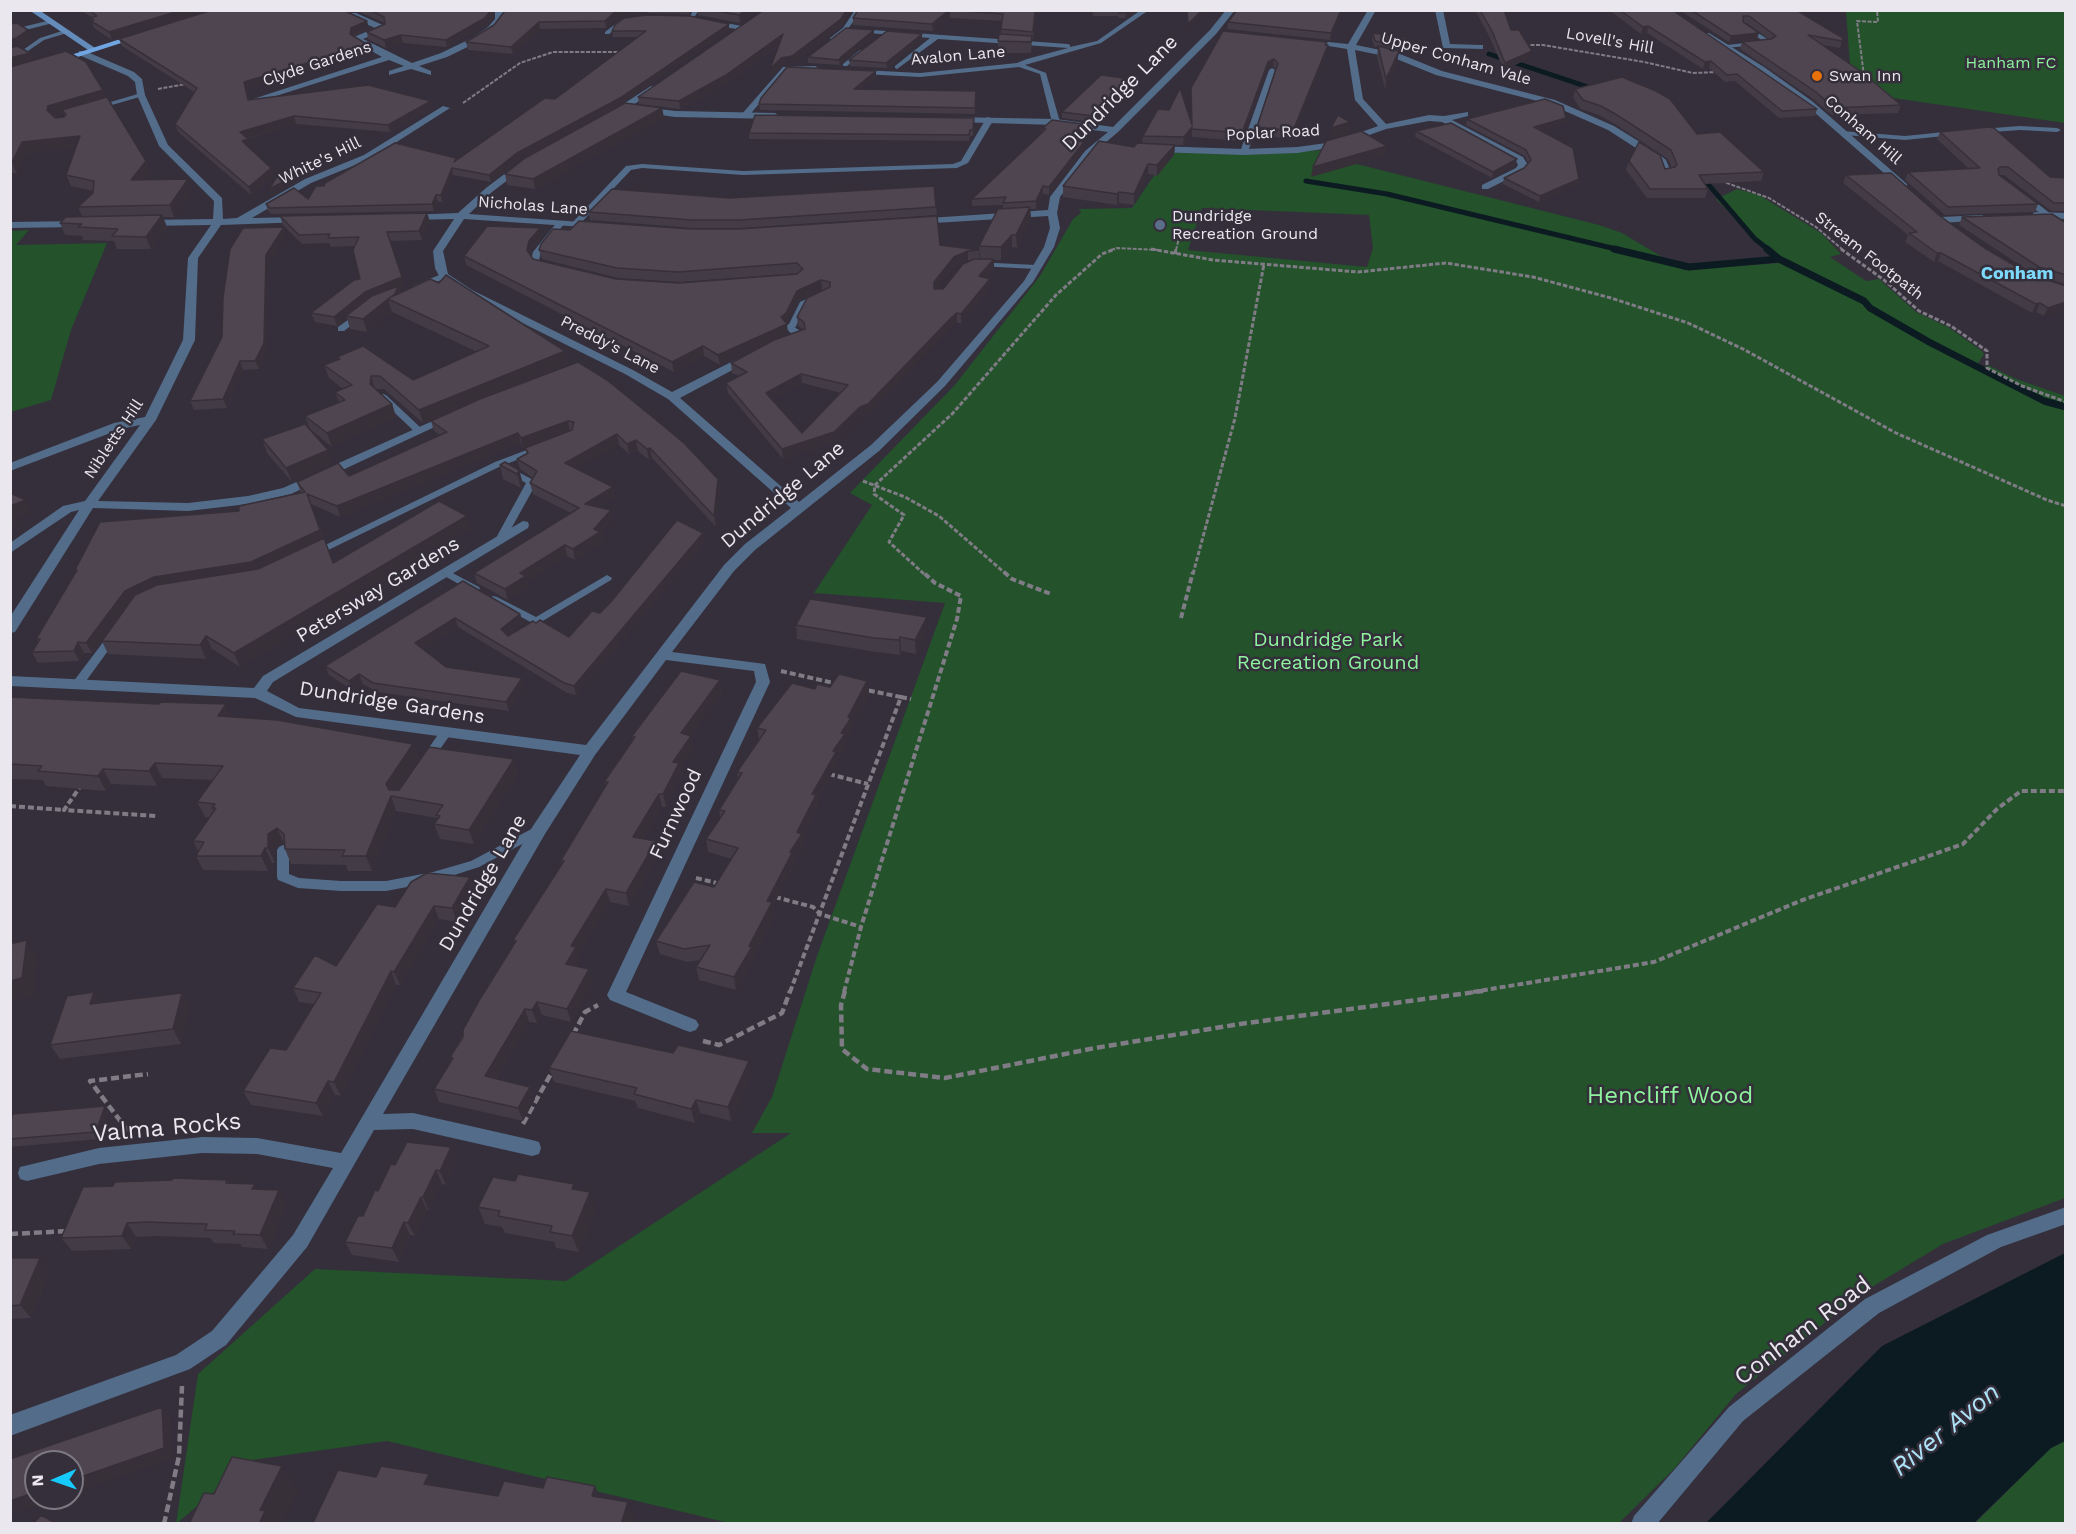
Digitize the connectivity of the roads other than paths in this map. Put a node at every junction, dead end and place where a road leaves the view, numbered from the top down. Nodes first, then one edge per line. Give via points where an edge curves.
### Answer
1 (33, 10) edge
2 (499, 10) edge
3 (859, 10) edge
4 (1146, 10) edge
5 (1231, 10) edge
6 (1372, 10) edge
7 (1439, 10) edge
8 (353, 15) edge
9 (690, 15) edge
10 (628, 19) edge
11 (51, 22) junction
12 (1744, 26) edge
13 (845, 29) junction
14 (1697, 29) edge
15 (10, 32) edge
16 (65, 32) junction
17 (607, 33) dead end
18 (148, 34) edge
19 (733, 34) edge
20 (884, 34) junction
21 (937, 36) junction
22 (876, 40) edge
23 (829, 42) edge
24 (1303, 42) edge
25 (868, 46) edge
26 (1351, 47) junction
27 (1480, 47) dead end
28 (1727, 47) junction
29 (1076, 48) junction
30 (94, 50) junction
31 (82, 53) junction
32 (31, 56) dead end
33 (389, 57) junction
34 (804, 61) dead end
35 (46, 64) edge
36 (1019, 65) junction
37 (411, 67) junction
38 (796, 67) junction
39 (897, 67) dead end
40 (828, 69) edge
41 (1272, 70) edge
42 (428, 73) dead end
43 (392, 74) dead end
44 (661, 83) edge
45 (141, 93) junction
46 (254, 100) edge
47 (446, 108) road end
48 (625, 108) junction
49 (88, 109) edge
50 (1465, 114) dead end
51 (744, 115) junction
52 (791, 116) edge
53 (943, 118) edge
54 (605, 119) edge
55 (990, 119) junction
56 (1444, 119) junction
57 (1056, 122) junction
58 (1384, 127) junction
59 (1115, 130) junction
60 (2056, 130) dead end
61 (1963, 132) edge
62 (1973, 132) edge
63 (1845, 133) junction
64 (1141, 148) edge
65 (1244, 152) junction
66 (533, 159) edge
67 (1667, 174) edge
68 (1485, 187) dead end
69 (1908, 190) edge
70 (2019, 193) edge
71 (1052, 213) junction
72 (1933, 213) edge
73 (2048, 215) junction
74 (461, 216) junction
75 (2024, 216) edge
76 (2066, 216) edge
77 (402, 218) edge
78 (1989, 218) edge
79 (308, 219) edge
80 (1942, 220) junction
81 (218, 221) junction
82 (238, 221) junction
83 (902, 222) edge
84 (137, 223) edge
85 (561, 223) junction
86 (91, 224) edge
87 (575, 224) junction
88 (10, 225) edge
89 (606, 227) edge
90 (2066, 230) edge
91 (1959, 233) edge
92 (966, 267) edge
93 (1036, 267) junction
94 (551, 268) edge
95 (444, 276) junction
96 (405, 291) edge
97 (826, 294) edge
98 (372, 305) edge
99 (341, 329) dead end
100 (793, 330) junction
101 (780, 342) edge
102 (810, 342) edge
103 (760, 351) edge
104 (379, 393) edge
105 (672, 397) junction
106 (458, 414) edge
107 (150, 420) junction
108 (419, 431) junction
109 (550, 444) edge
110 (498, 464) junction
111 (10, 467) edge
112 (89, 504) junction
113 (798, 508) junction
114 (524, 525) dead end
115 (501, 538) junction
116 (10, 549) edge
117 (309, 555) edge
118 (445, 572) junction
119 (607, 578) dead end
120 (123, 623) edge
121 (10, 629) edge
122 (662, 655) junction
123 (10, 681) edge
124 (77, 685) junction
125 (258, 693) junction
126 (446, 732) junction
127 (590, 751) junction
128 (419, 771) edge
129 (539, 830) junction
130 (282, 850) edge
131 (690, 1025) road end
132 (370, 1122) junction
133 (532, 1148) dead end
134 (347, 1162) junction
135 (27, 1173) dead end
136 (2066, 1215) edge
137 (10, 1426) edge
138 (1642, 1524) edge

1 - 11 street
2 - 37 street via 499,19 491,29 475,40
3 - 13 lane
4 - 29 lane, Avalon Lane via 1099,42
5 - 59 street, Dundridge Lane via 1218,33
6 - 26 street
7 - 27 street via 1446,46
8 - 33 street, Clyde Gardens via 382,28 357,39
9 - 19 street via 747,25
10 - 17 lane
11 - 15 lane
11 - 16 street
12 - 28 lane via 1769,42
13 - 20 lane
13 - 23 lane
14 - 28 street, Conham Hill
16 - 30 street
16 - 32 lane via 42,39 21,53
18 - 30 main road
20 - 21 lane
20 - 22 lane
21 - 29 lane
21 - 39 lane
24 - 26 street, Upper Conham Vale
25 - 36 lane, Avalon Lane via 842,68 920,75
26 - 58 street via 1359,100
26 - 67 street, Upper Conham Vale via 1397,56 1439,73 1552,102 1645,148 1663,162
28 - 63 street, Conham Hill
29 - 36 lane, Avalon Lane
30 - 31 main road
31 - 35 main road
31 - 45 street via 131,74 139,81
33 - 37 street, Clyde Gardens
33 - 46 street, Clyde Gardens
34 - 38 lane
36 - 57 lane via 1043,73
37 - 42 street, Clyde Gardens
37 - 43 street
38 - 40 lane
38 - 51 lane via 785,68
41 - 65 lane
44 - 48 street
45 - 49 lane
45 - 81 street via 164,146 219,200
47 - 82 street, White's Hill via 367,157 308,182
48 - 51 street via 675,114
48 - 54 street
50 - 56 street, Poplar Road
51 - 52 street
53 - 55 street
55 - 57 street
55 - 87 lane via 964,163 954,166 744,173 628,168
56 - 58 street, Poplar Road
56 - 68 street via 1520,159 1523,165 1519,170
57 - 59 street
58 - 65 street, Poplar Road via 1336,144
59 - 71 street, Dundridge Lane via 1105,144 1088,153 1054,197
60 - 62 lane
61 - 63 lane via 1905,138
63 - 69 street, Conham Hill
64 - 65 street, Poplar Road
66 - 74 street via 489,190
70 - 73 lane
71 - 83 street
71 - 93 street, Dundridge Lane via 1055,228
72 - 80 street
73 - 75 street
73 - 76 street
73 - 90 lane
74 - 77 street, Nicholas Lane
74 - 85 street, Nicholas Lane
74 - 95 street via 438,251
78 - 80 street
79 - 82 street
80 - 91 street
81 - 82 street
81 - 84 street
81 - 107 street, Nibletts Hill via 193,258 189,340
85 - 87 street, Nicholas Lane
85 - 94 lane via 535,260
86 - 88 street
87 - 89 street, Nicholas Lane
92 - 93 lane via 986,263
93 - 113 street, Dundridge Lane via 1028,282 941,384 875,448
95 - 96 lane
95 - 105 street, Preddy's Lane via 595,360 629,372
97 - 100 lane via 803,304
98 - 99 lane
100 - 101 street
100 - 102 street
103 - 105 street
104 - 108 lane
105 - 113 street, Preddy's Lane
106 - 108 street
107 - 111 street via 118,426
107 - 112 street, Nibletts Hill
108 - 112 street via 287,491 188,507
109 - 110 lane
110 - 115 lane via 532,482
110 - 117 lane
112 - 116 street via 67,509
112 - 121 street, Nibletts Hill
113 - 122 street, Dundridge Lane via 729,568
114 - 115 street, Petersway Gardens
115 - 118 street, Petersway Gardens
118 - 119 lane via 532,625
118 - 125 street, Petersway Gardens via 268,679
120 - 124 lane
122 - 127 street, Dundridge Lane
122 - 131 street, Furnwood via 760,667 763,682 616,995
123 - 124 street, Dundridge Gardens
124 - 125 street, Dundridge Gardens
125 - 126 street, Dundridge Gardens via 296,712
126 - 127 street, Dundridge Gardens
126 - 128 lane
127 - 129 street, Dundridge Lane
129 - 130 lane via 474,864 433,878 386,886 298,883 283,877
129 - 132 street, Dundridge Lane
132 - 133 street via 413,1120
132 - 134 street, Dundridge Lane
134 - 135 street, Valma Rocks via 257,1146 202,1145 99,1156
134 - 137 street, Dundridge Lane via 300,1241 219,1338 183,1362
136 - 138 street, Conham Road via 1994,1240 1872,1306 1736,1414

